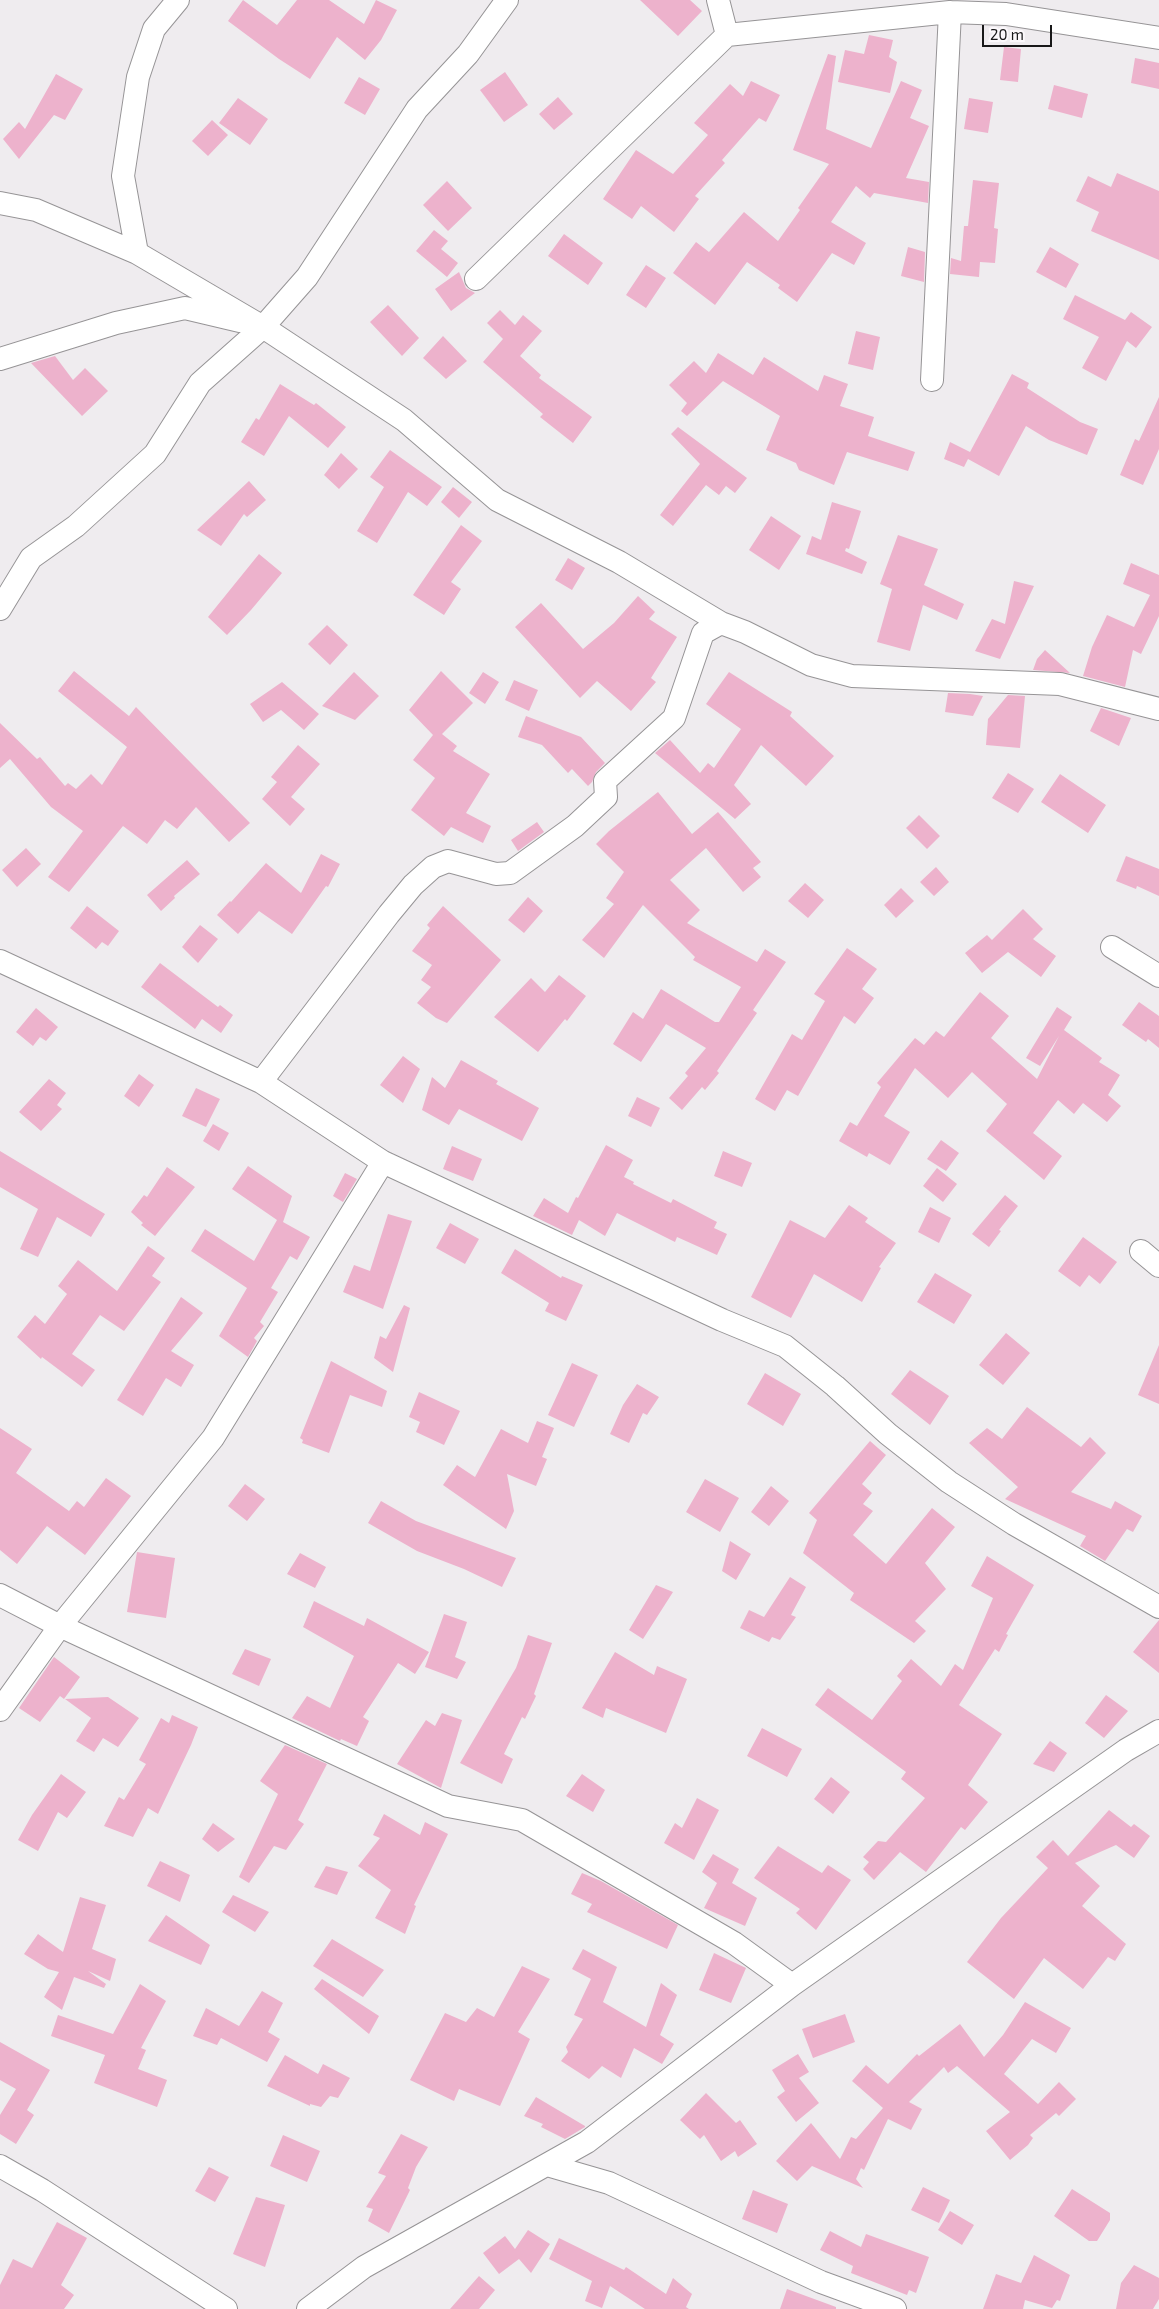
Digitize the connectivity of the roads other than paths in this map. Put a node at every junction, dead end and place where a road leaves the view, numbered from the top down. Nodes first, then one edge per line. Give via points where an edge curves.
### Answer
1 (178, 0) edge
2 (507, 0) edge
3 (718, 0) edge
4 (950, 12) junction
5 (727, 35) junction
6 (1159, 38) edge
7 (0, 203) edge
8 (137, 253) junction
9 (476, 279) dead end
10 (262, 327) junction
11 (0, 359) edge
12 (932, 380) dead end
13 (0, 609) edge
14 (721, 623) junction
15 (1159, 709) edge
16 (1112, 946) dead end
17 (0, 961) edge
18 (1159, 976) edge
19 (261, 1082) junction
20 (383, 1162) junction
21 (1141, 1252) dead end
22 (1159, 1266) edge
23 (0, 1595) edge
24 (1159, 1607) edge
25 (60, 1626) junction
26 (0, 1710) edge
27 (1159, 1731) edge
28 (792, 1985) junction
29 (547, 2165) junction
30 (0, 2166) edge
31 (226, 2309) edge
32 (308, 2309) edge
33 (895, 2309) edge

1 - 8 street via 154,29 138,77 124,176
2 - 10 street via 468,54 417,109 308,277
3 - 5 street
4 - 5 street
4 - 6 street via 1006,14
4 - 12 street
5 - 9 street
7 - 8 street via 36,210
8 - 10 street
10 - 11 street via 185,308 116,323
10 - 13 street via 200,383 155,454 76,526 31,558
10 - 14 street via 404,420 497,500 619,562
14 - 15 street via 811,665 852,676 1060,684
14 - 19 street via 703,633 674,718 605,781 606,797 575,826 510,873 496,874 448,861 433,867 389,914
16 - 18 street
17 - 19 street
19 - 20 street
20 - 24 street via 722,1320 785,1346 949,1482 1014,1524
20 - 25 street via 213,1438
21 - 22 street
23 - 25 street
25 - 26 street
25 - 28 street via 448,1806 522,1820 734,1943
27 - 28 street via 1126,1750
28 - 29 street via 587,2142
29 - 32 street via 364,2267
29 - 33 street via 609,2183 821,2282
30 - 31 street

